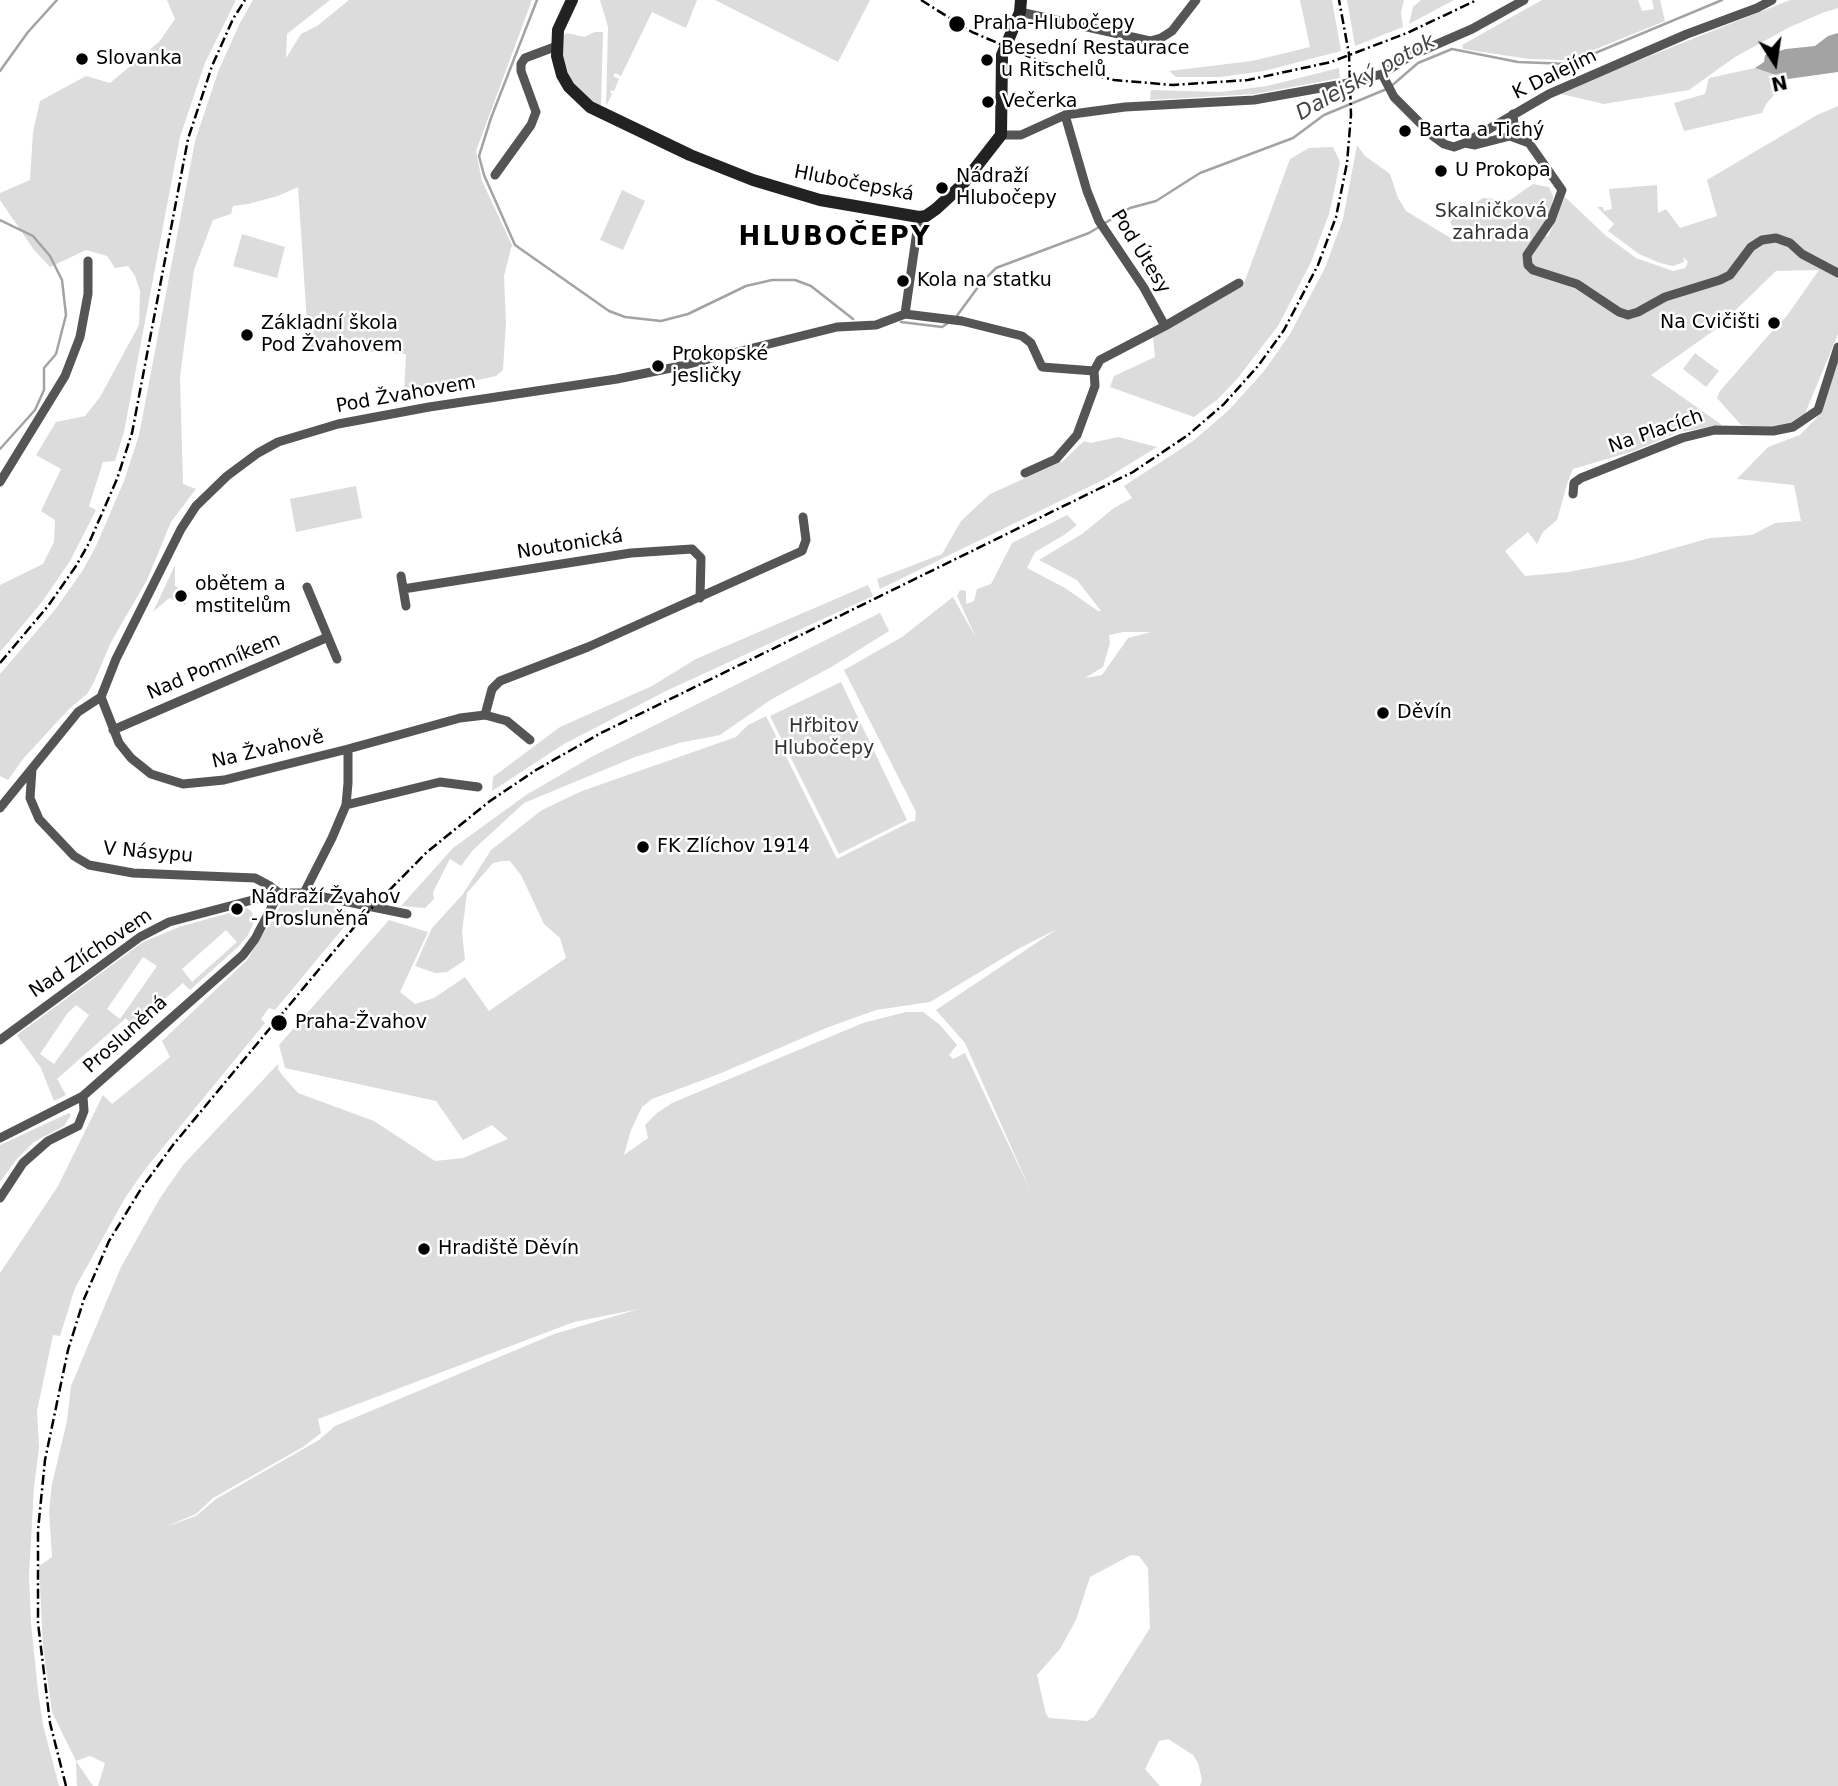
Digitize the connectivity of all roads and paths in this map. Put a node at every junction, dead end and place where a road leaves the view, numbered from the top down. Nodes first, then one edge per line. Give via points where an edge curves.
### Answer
1 (572, 0) edge
2 (1196, 0) edge
3 (1524, 0) edge
4 (1772, 0) edge
5 (1021, 6) edge
6 (557, 46) junction
7 (1382, 74) junction
8 (1513, 114) junction
9 (1065, 115) junction
10 (1000, 135) junction
11 (1515, 137) junction
12 (1465, 144) junction
13 (495, 175) dead end
14 (919, 217) junction
15 (88, 261) dead end
16 (1838, 274) edge
17 (1239, 283) dead end
18 (905, 314) junction
19 (1165, 326) junction
20 (1838, 347) edge
21 (1094, 372) junction
22 (1025, 473) dead end
23 (0, 482) edge
24 (1573, 494) dead end
25 (803, 517) dead end
26 (401, 576) dead end
27 (307, 587) dead end
28 (403, 589) junction
29 (700, 598) junction
30 (406, 606) dead end
31 (328, 637) junction
32 (337, 659) dead end
33 (102, 697) junction
34 (485, 715) junction
35 (113, 730) junction
36 (530, 740) dead end
37 (348, 749) junction
38 (32, 767) junction
39 (478, 787) dead end
40 (345, 805) junction
41 (0, 808) edge
42 (279, 893) junction
43 (304, 893) junction
44 (407, 914) dead end
45 (0, 1040) edge
46 (83, 1096) junction
47 (0, 1138) edge
48 (0, 1198) edge

1 - 6 street, Hlubočepská via 558,30
2 - 5 street via 1172,31 1150,41
3 - 7 street
4 - 8 street, K Dalejím via 1549,94
5 - 10 street via 1002,55
6 - 13 street via 525,58 521,64 536,112
6 - 14 street, Hlubočepská via 562,75 581,101 690,155 797,194
7 - 9 street via 1254,100
7 - 12 street via 1394,97 1433,136 1454,147
8 - 11 street
8 - 12 street, K Dalejím
9 - 10 street via 1021,135
9 - 19 street, Pod Útesy via 1099,221
10 - 14 street, Hlubočepská via 962,185 931,213
11 - 12 street
11 - 16 street via 1534,149 1562,190 1551,220 1527,255 1528,265 1577,284 1619,312 1638,312 1665,297 1730,275 1762,240 1790,243
14 - 18 street
15 - 23 street via 80,337 65,376
17 - 19 street
18 - 21 street via 962,321 1022,336 1031,343 1042,367
18 - 33 street, Pod Žvahovem via 876,325 838,327 681,366 338,424 278,442 243,462 195,506 116,659
19 - 21 street via 1100,360
20 - 24 street, Na Placích via 1818,410 1793,427 1715,430 1682,438 1581,478 1574,483
21 - 22 street via 1095,386 1077,435 1056,459
25 - 29 street via 806,540 802,551
26 - 28 street
27 - 31 street
28 - 29 street, Noutonická via 631,553 692,549 701,558
28 - 30 street
29 - 34 street via 500,681 492,689
31 - 32 street
31 - 35 street, Nad Pomníkem
33 - 35 street, Na Žvahově
33 - 38 street via 78,712
34 - 36 street via 506,722
34 - 37 street, Na Žvahově
35 - 37 street, Na Žvahově via 139,765 183,784 224,780
37 - 40 street
38 - 41 street
38 - 42 street, V Násypu via 30,798 39,819 89,865 133,873 255,878
39 - 40 street via 440,782
40 - 43 street
42 - 43 street, Nad Zlíchovem
42 - 45 street, Nad Zlíchovem via 169,922 140,937
42 - 46 street, Prosluněná via 243,955
43 - 44 street, Nad Zlíchovem
46 - 47 street
46 - 48 street, Prosluněná via 78,1126 48,1141 23,1163

